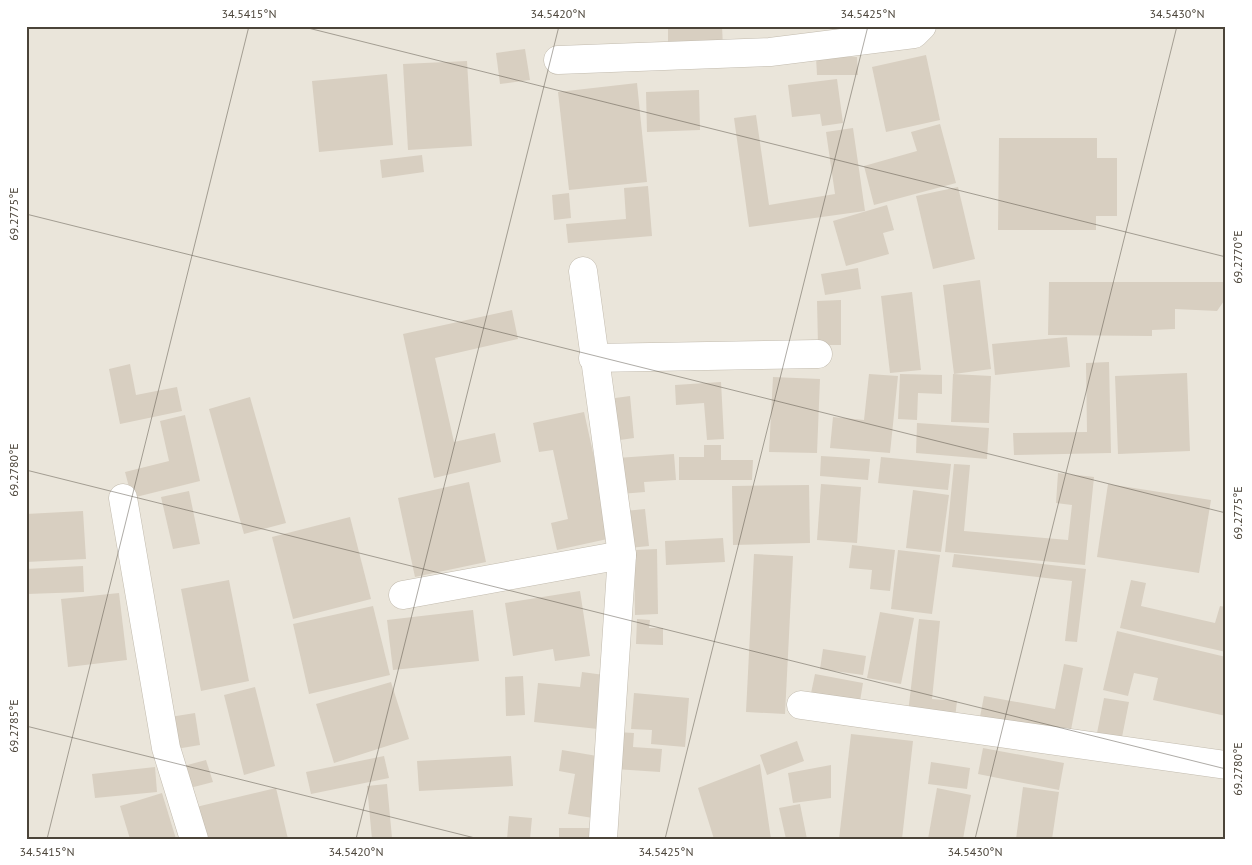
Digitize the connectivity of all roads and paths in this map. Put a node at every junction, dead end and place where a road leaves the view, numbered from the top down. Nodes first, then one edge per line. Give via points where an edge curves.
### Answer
1 (922, 26) edge
2 (558, 60) dead end
3 (582, 271) dead end
4 (818, 354) dead end
5 (593, 358) junction
6 (123, 498) dead end
7 (622, 555) junction
8 (403, 595) dead end
9 (801, 704) dead end
10 (1226, 765) edge
11 (194, 839) edge
12 (603, 839) edge

1 - 2 street via 914,34 770,52
3 - 5 street
4 - 5 street
5 - 7 street
6 - 11 street via 166,748
7 - 8 street
7 - 12 street
9 - 10 street

